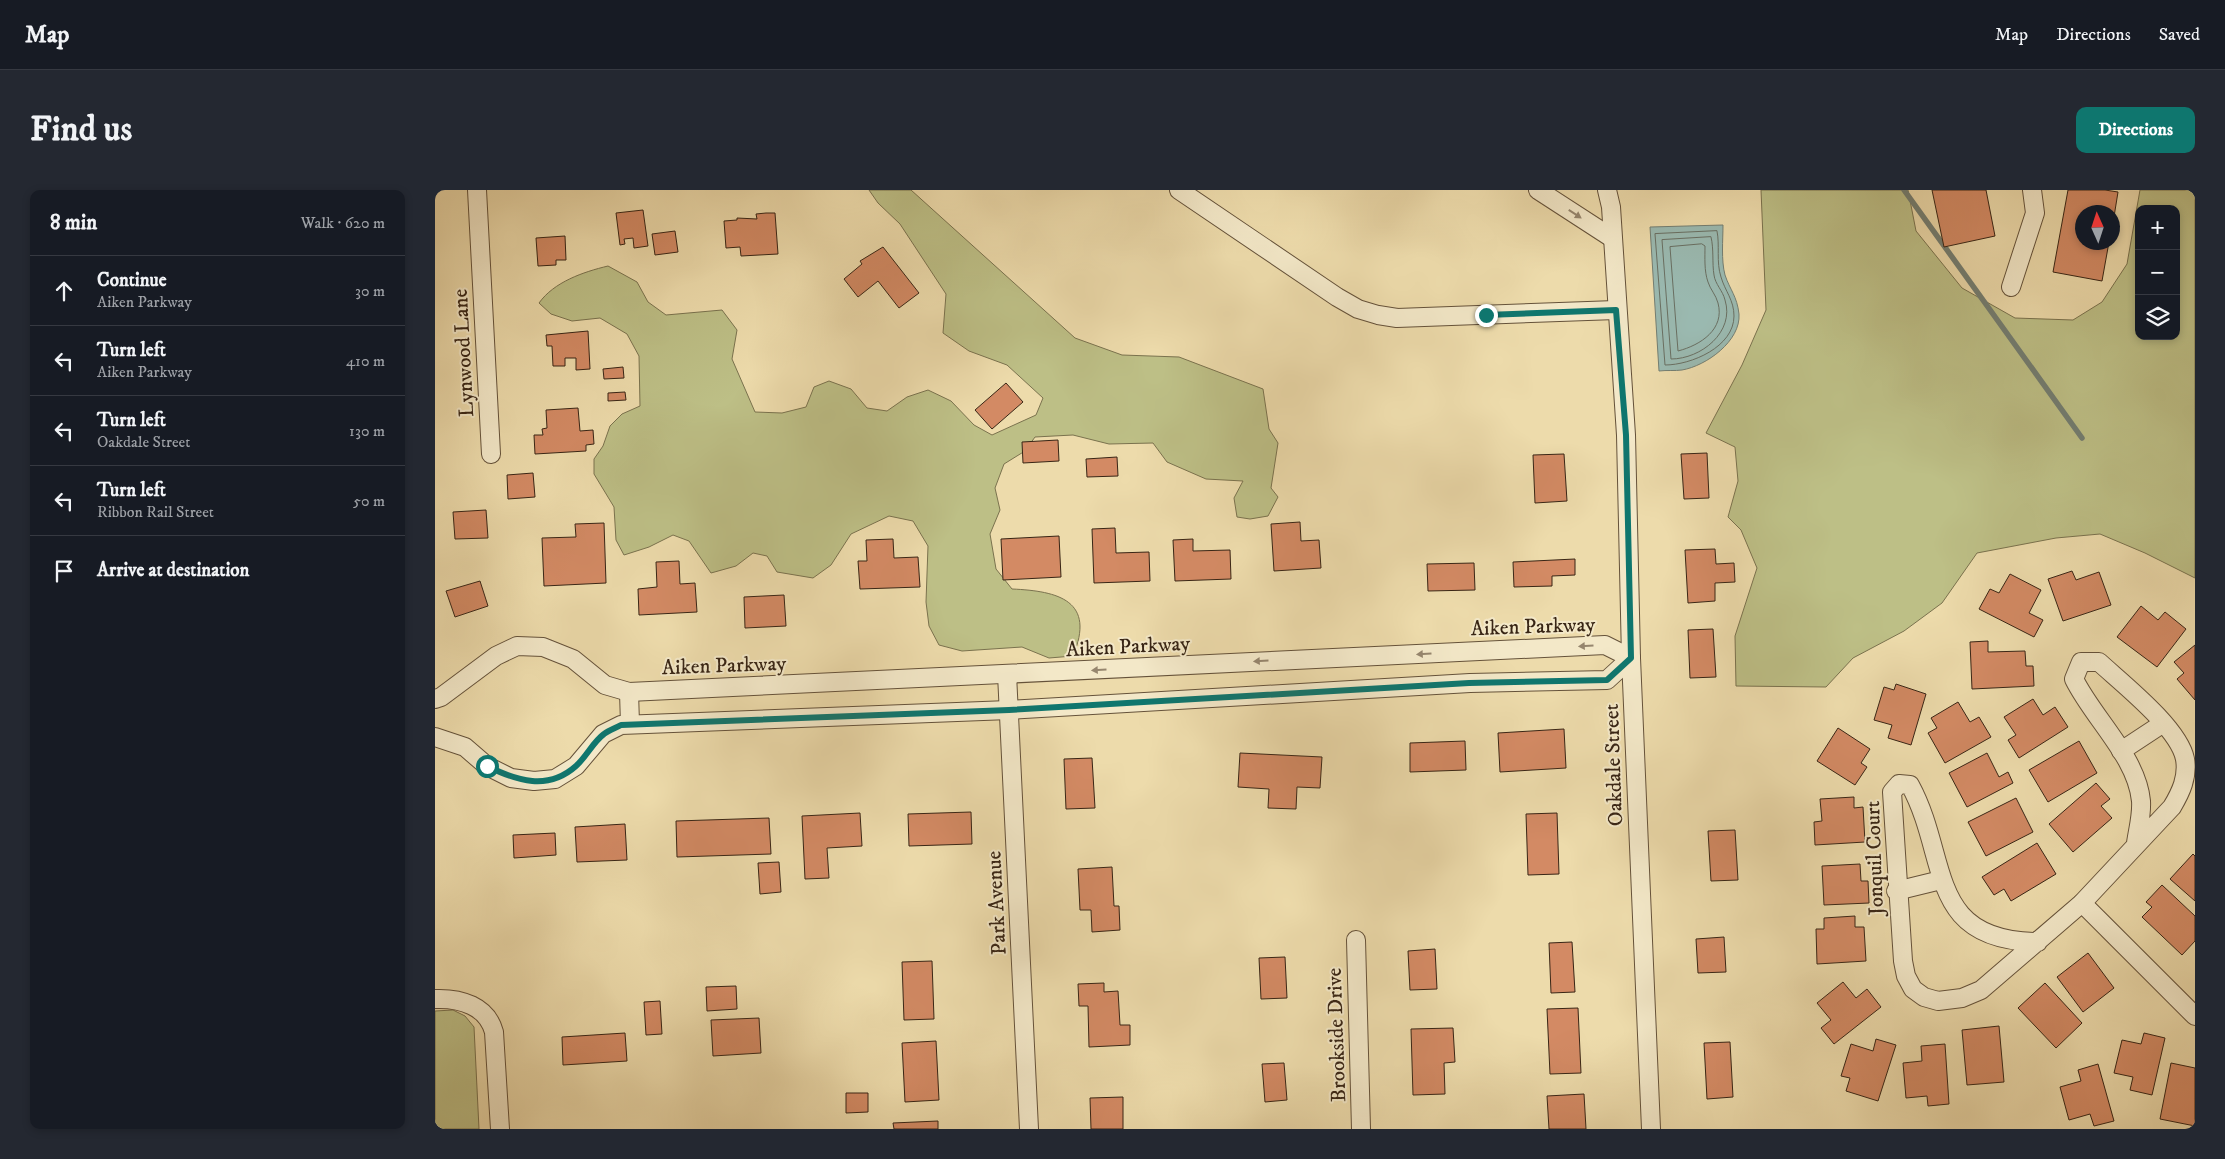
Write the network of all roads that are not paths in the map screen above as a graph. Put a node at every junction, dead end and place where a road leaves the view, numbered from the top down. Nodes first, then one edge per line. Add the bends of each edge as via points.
1 (477, 190) edge
2 (1179, 190) edge
3 (1538, 190) edge
4 (1607, 190) edge
5 (2032, 190) edge
6 (1612, 238) junction
7 (2011, 287) dead end
8 (1616, 310) junction
9 (491, 454) dead end
10 (1631, 658) junction
11 (1007, 674) junction
12 (629, 692) junction
13 (435, 699) edge
14 (1009, 710) junction
15 (630, 724) junction
16 (2162, 724) junction
17 (435, 737) edge
18 (2121, 750) junction
19 (2136, 843) junction
20 (1941, 880) junction
21 (1896, 891) junction
22 (2082, 903) junction
23 (1356, 940) dead end
24 (2038, 942) junction
25 (435, 999) edge
26 (2195, 1016) edge
27 (500, 1129) edge
28 (1029, 1129) edge
29 (1361, 1129) edge
30 (1651, 1129) edge

1 - 9 street, Lynwood Lane
2 - 8 street via 1337,297 1358,309 1378,315 1431,317
3 -> 6 street
4 - 6 street, Oakdale Street
5 - 7 street via 2035,212
6 - 8 street, Oakdale Street
8 - 10 street, Oakdale Street via 1626,435
10 -> 11 street, Aiken Parkway via 1605,645
10 - 14 street via 1607,680 1469,683
10 - 30 street, Oakdale Street
11 - 12 street, Aiken Parkway
11 - 14 street, Park Avenue
12 - 13 street, Aiken Parkway via 605,685 573,659 543,646 517,646 496,656
12 - 15 street
14 - 15 street
14 - 28 street, Park Avenue
15 - 17 street via 603,734 576,766 555,779 534,781 511,778 487,766 465,747
16 - 18 street
16 - 18 street, Jonquil Court via 2142,700 2099,662 2081,662 2074,679 2082,696
16 - 19 street, Jonquil Court via 2179,743 2185,760 2185,776 2181,793 2172,806
18 - 19 street via 2138,785 2140,818
19 - 22 street, Jonquil Court via 2118,867
20 - 21 street
20 - 21 street, Jonquil Court via 1915,795 1910,785 1899,784 1892,792
20 - 24 street, Jonquil Court via 1966,921 1988,935
21 - 24 street, Jonquil Court via 1906,976 1913,989 1924,997 1939,1001 1961,998 1981,990
22 - 24 street, Jonquil Court
22 - 26 street
23 - 29 street, Brookside Drive
25 - 27 street via 461,1001 474,1006 491,1021

